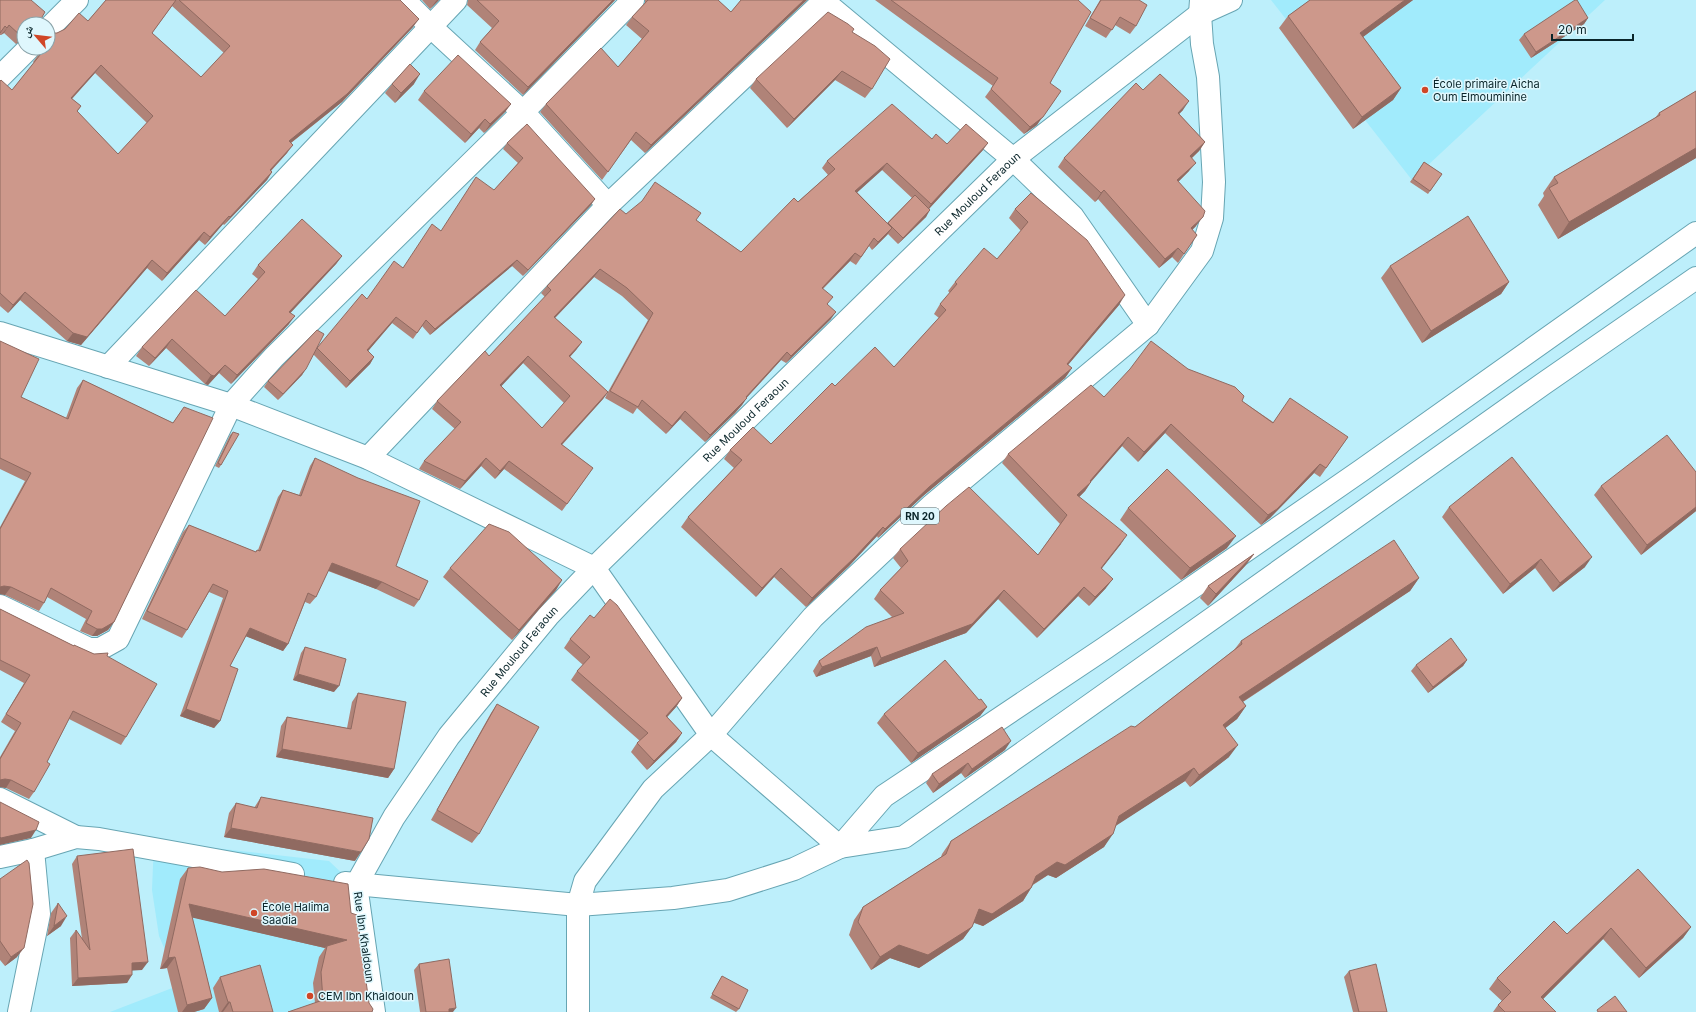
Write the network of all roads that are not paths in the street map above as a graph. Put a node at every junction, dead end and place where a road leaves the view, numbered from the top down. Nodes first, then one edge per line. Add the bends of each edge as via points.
1 (77, 0) edge
2 (404, 0) edge
3 (456, 0) edge
4 (632, 0) edge
5 (824, 0) edge
6 (1232, 0) edge
7 (1200, 7) edge
8 (56, 21) edge
9 (430, 27) junction
10 (21, 56) edge
11 (0, 77) edge
12 (524, 112) junction
13 (1013, 160) junction
14 (608, 205) junction
15 (1696, 233) edge
16 (1696, 278) edge
17 (1148, 325) junction
18 (0, 333) edge
19 (108, 367) junction
20 (231, 405) junction
21 (368, 458) junction
22 (594, 568) junction
23 (0, 606) edge
24 (710, 735) junction
25 (0, 800) edge
26 (76, 837) junction
27 (840, 847) junction
28 (33, 850) junction
29 (0, 857) edge
30 (356, 885) junction
31 (578, 905) junction
32 (19, 1012) edge
33 (374, 1012) edge
34 (578, 1012) edge

1 - 8 street
2 - 9 street
3 - 9 street
4 - 12 street
5 - 13 street
5 - 14 street
6 - 7 street, Rue Mouloud Feraoun
7 - 13 street, Rue Mouloud Feraoun
7 - 17 street, RN 20 via 1214,182 1212,218 1202,251
9 - 12 street
9 - 19 street
10 - 11 street
12 - 14 street
12 - 20 street via 274,357
13 - 17 street via 1073,217
13 - 22 street, Rue Mouloud Feraoun
14 - 21 street
15 - 27 street via 1362,470 1118,639 884,796
16 - 27 street via 904,837
17 - 24 street, RN 20 via 925,511 813,617
18 - 19 street
19 - 20 street
20 - 21 street
20 - 23 street via 118,639 100,649 89,649
21 - 22 street
22 - 24 street
22 - 30 street, Rue Mouloud Feraoun via 548,616 449,736 394,818
24 - 27 street
24 - 31 street, RN 20 via 653,789 585,881
25 - 26 street
26 - 28 street
26 - 30 street
27 - 31 street via 794,869 728,890 673,898
28 - 29 street
28 - 32 street via 39,914
30 - 31 street
30 - 33 street, Rue Ibn Khaldoun
31 - 34 street, RN 20

